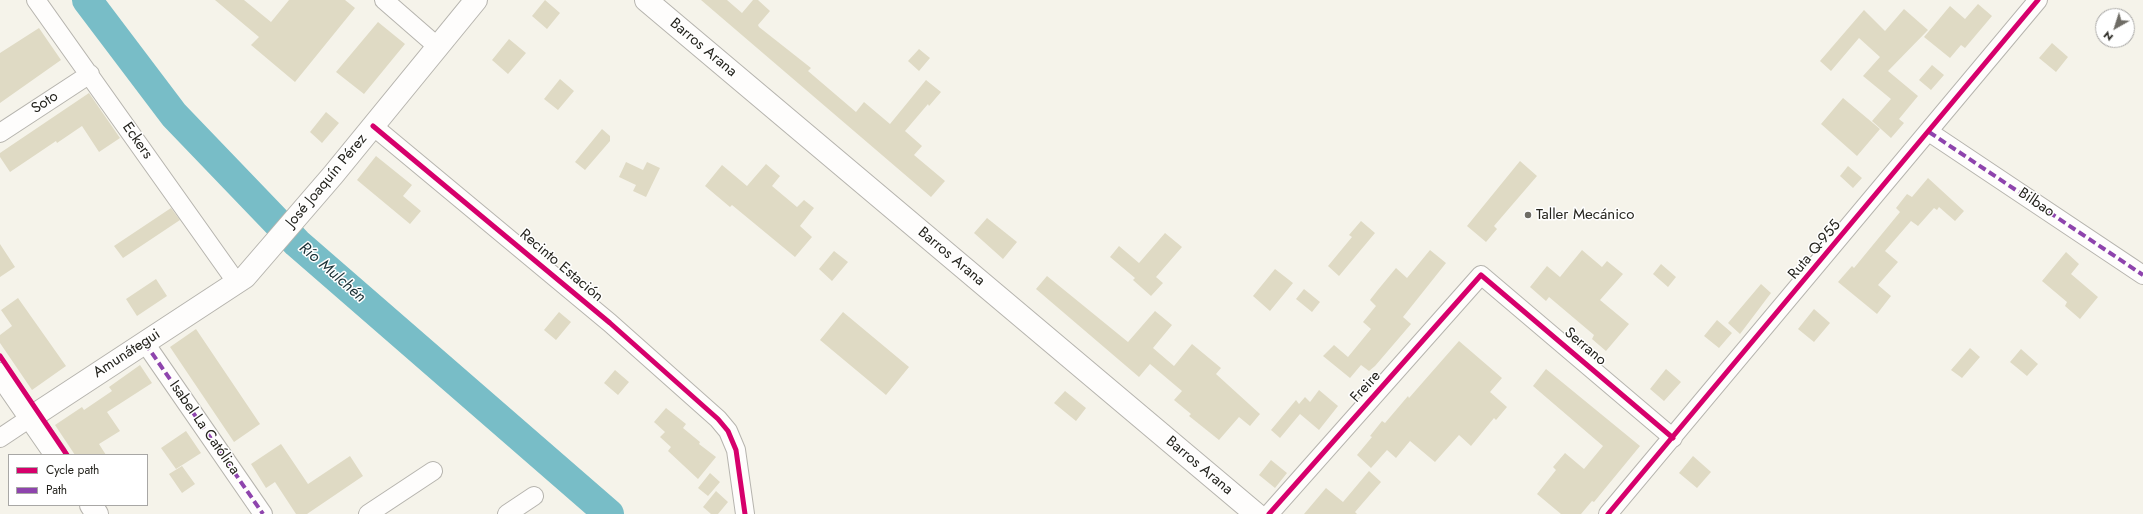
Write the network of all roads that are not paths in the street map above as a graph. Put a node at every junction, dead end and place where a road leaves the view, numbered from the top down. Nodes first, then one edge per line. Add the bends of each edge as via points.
1 (36, 0) edge
2 (384, 0) edge
3 (476, 0) edge
4 (646, 0) edge
5 (2038, 0) edge
6 (438, 47) junction
7 (90, 74) junction
8 (373, 126) junction
9 (1929, 132) junction
10 (0, 133) edge
11 (1481, 275) joint
12 (2143, 275) edge
13 (245, 276) junction
14 (145, 343) junction
15 (0, 374) edge
16 (30, 418) junction
17 (0, 438) edge
18 (1673, 438) junction
19 (55, 454) edge
20 (433, 471) dead end
21 (534, 496) dead end
22 (264, 514) edge
23 (368, 514) edge
24 (507, 514) edge
25 (745, 514) edge
26 (1256, 514) edge
27 (1269, 514) edge
28 (1608, 514) edge

1 - 7 street, Eckers
2 - 6 street
3 - 6 main road, José Joaquín Pérez
4 - 26 main road, Barros Arana
5 - 9 street, Ruta Q-955
6 - 8 main road, José Joaquín Pérez
7 - 10 street, Soto
7 - 13 street, Eckers
8 - 13 main road, José Joaquín Pérez
8 - 25 street, Recinto Estación via 610,324 718,419 728,431 736,450
9 - 12 street, Bilbao
9 - 18 street, Ruta Q-955
11 - 18 street, Serrano
11 - 27 street, Freire
13 - 14 main road, Amunátegui
14 - 16 main road, Amunátegui
14 - 22 street, Isabel La Católica
15 - 16 main road
16 - 17 street, Amunátegui
16 - 19 main road
18 - 28 street, Ruta Q-955
20 - 23 street
21 - 24 street

